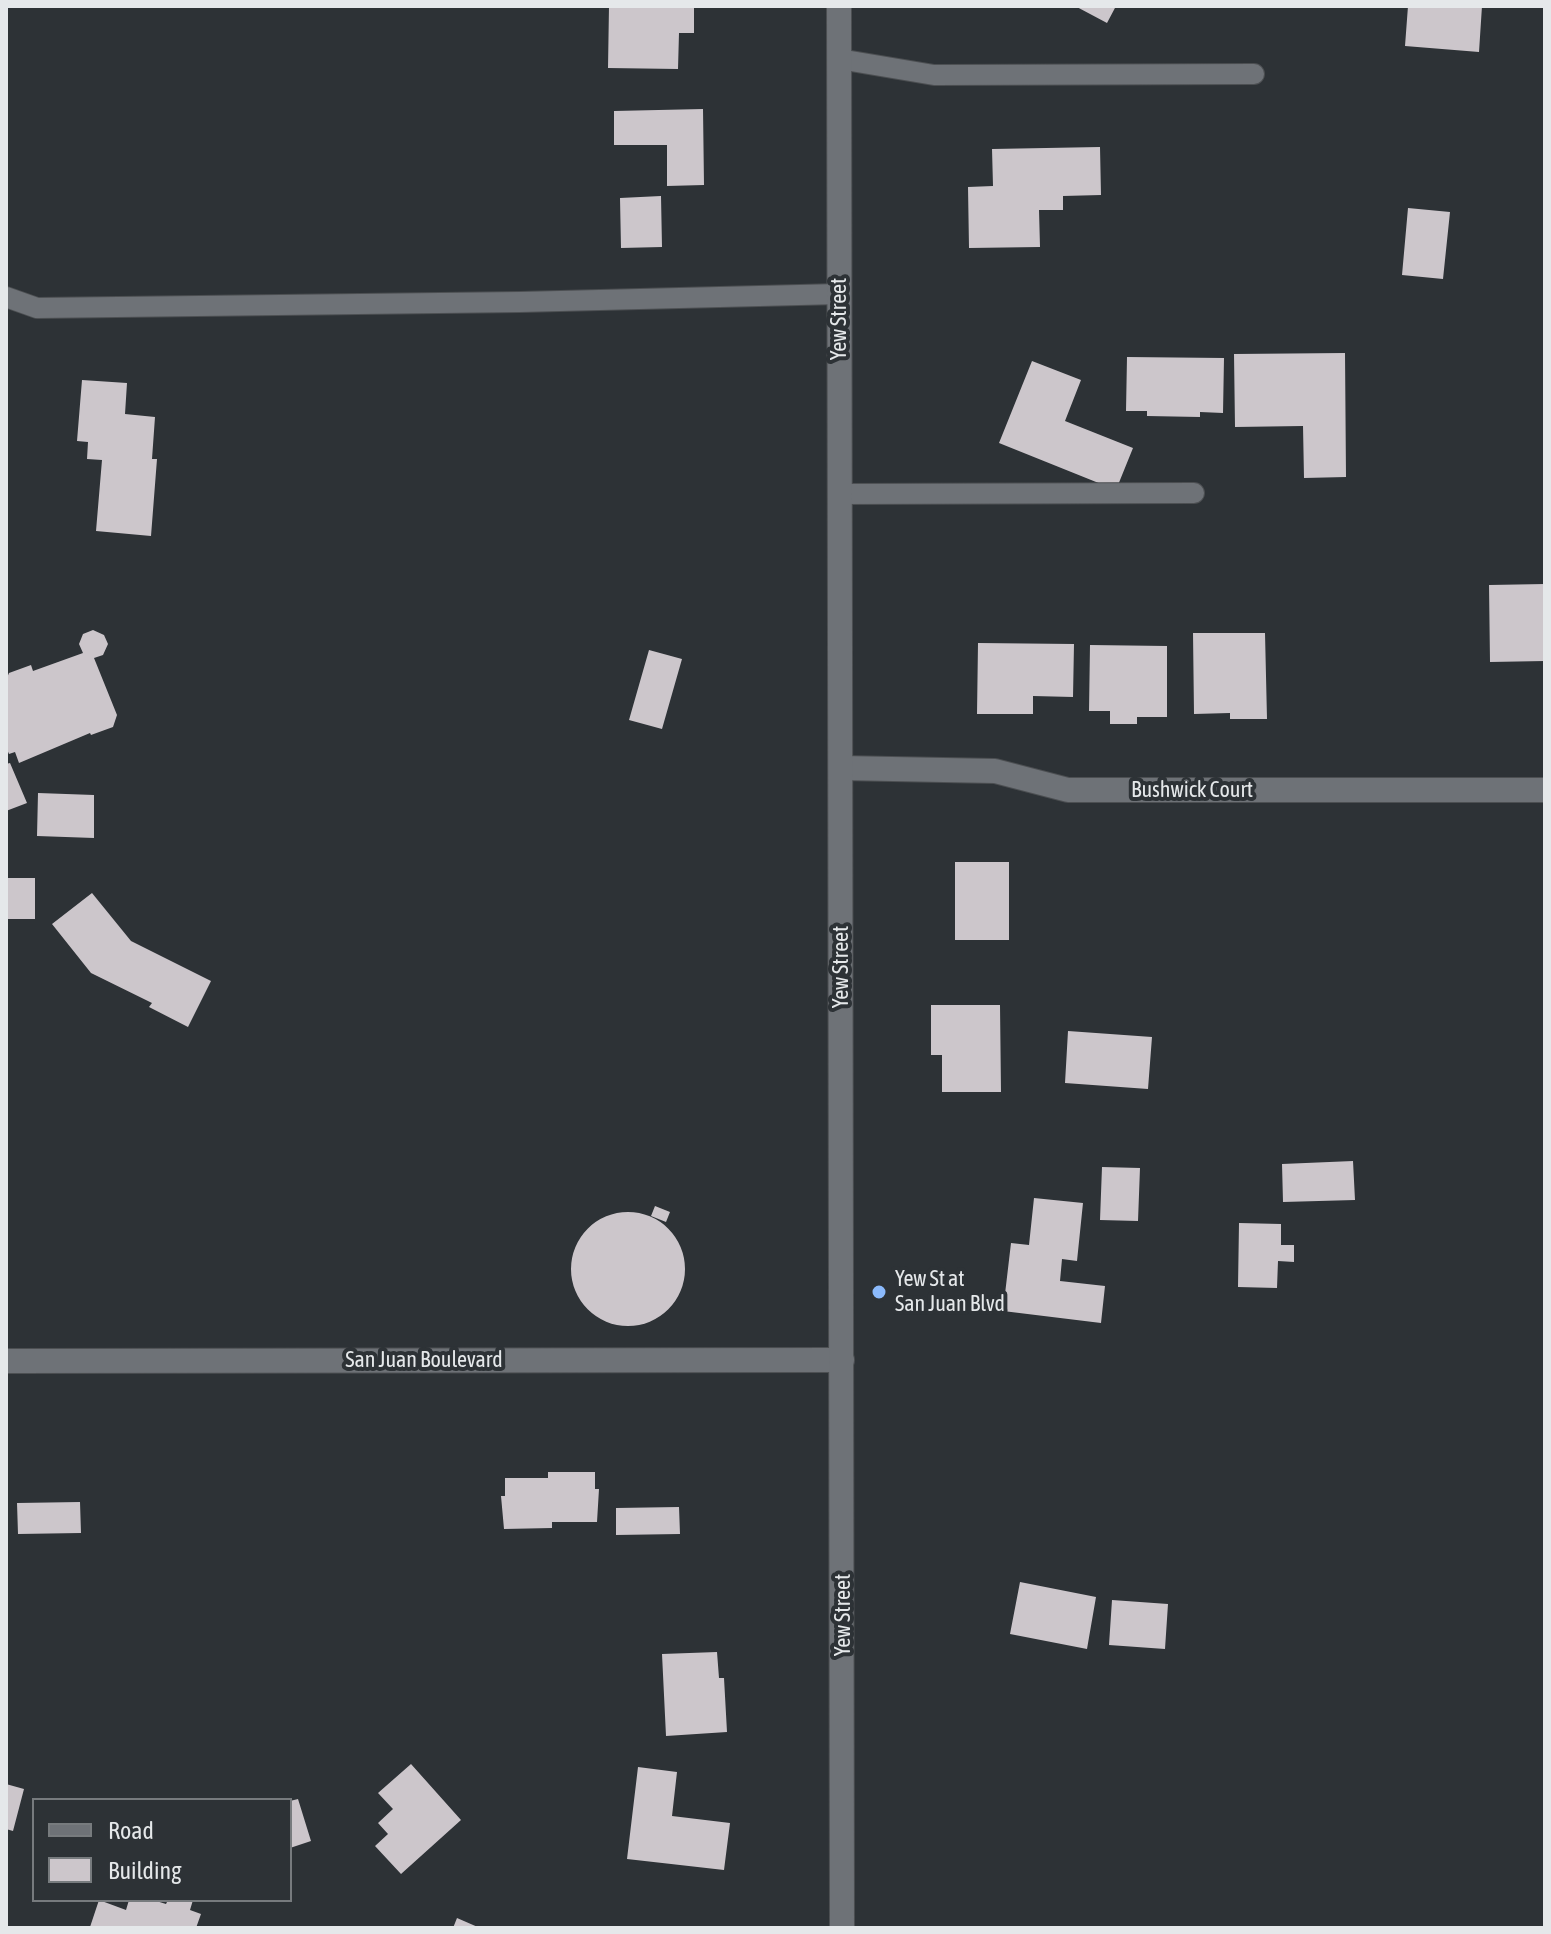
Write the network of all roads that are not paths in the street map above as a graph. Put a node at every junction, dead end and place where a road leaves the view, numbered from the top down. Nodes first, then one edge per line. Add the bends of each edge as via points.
1 (839, 6) edge
2 (839, 59) junction
3 (1254, 74) dead end
4 (839, 294) junction
5 (6, 297) edge
6 (1194, 493) dead end
7 (840, 494) junction
8 (841, 768) junction
9 (1545, 790) edge
10 (842, 1360) junction
11 (6, 1361) edge
12 (842, 1928) edge

1 - 2 street, Yew Street
2 - 3 lane via 934,75
2 - 4 street, Yew Street
4 - 5 lane via 37,308
4 - 7 street, Yew Street
6 - 7 lane
7 - 8 street, Yew Street
8 - 9 street, Bushwick Court via 995,771 1068,790
8 - 10 street, Yew Street
10 - 11 street, San Juan Boulevard
10 - 12 street, Yew Street

